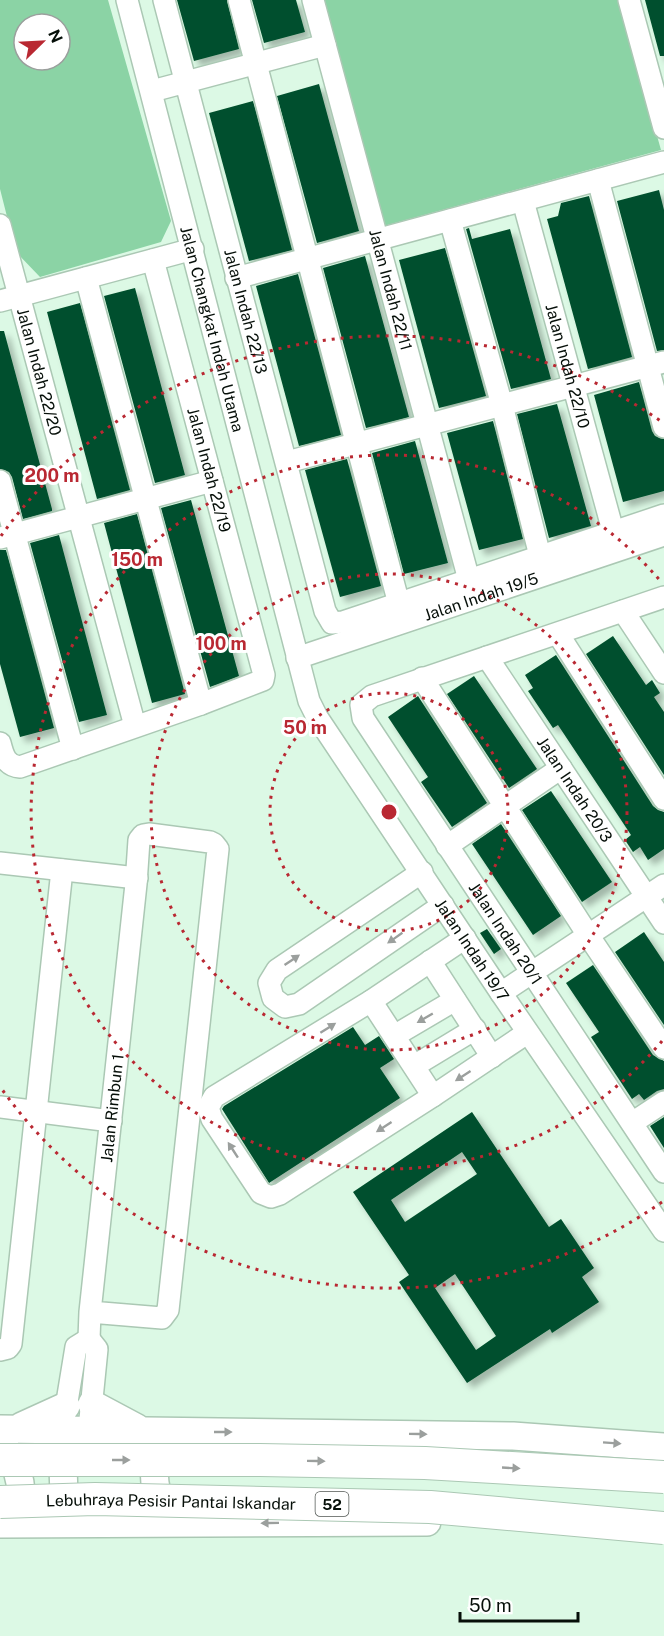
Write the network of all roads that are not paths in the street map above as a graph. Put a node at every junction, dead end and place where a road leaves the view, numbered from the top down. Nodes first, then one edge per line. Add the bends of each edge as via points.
1 (127, 0) edge
2 (164, 0) edge
3 (239, 0) edge
4 (314, 0) edge
5 (629, 0) edge
6 (326, 45) junction
7 (256, 63) junction
8 (186, 82) junction
9 (152, 91) junction
10 (664, 128) edge
11 (664, 162) edge
12 (598, 180) junction
13 (523, 201) junction
14 (450, 220) junction
15 (0, 225) edge
16 (378, 239) junction
17 (193, 249) junction
18 (309, 259) junction
19 (153, 260) junction
20 (86, 278) junction
21 (236, 278) junction
22 (9, 298) edge
23 (656, 364) edge
24 (575, 386) junction
25 (502, 405) junction
26 (429, 425) junction
27 (664, 427) edge
28 (356, 444) junction
29 (287, 462) junction
30 (0, 481) edge
31 (212, 481) junction
32 (145, 499) junction
33 (664, 514) edge
34 (79, 517) junction
35 (613, 531) junction
36 (664, 535) edge
37 (7, 536) edge
38 (540, 556) junction
39 (469, 580) junction
40 (664, 597) edge
41 (399, 604) junction
42 (623, 611) junction
43 (558, 634) junction
44 (487, 657) junction
45 (297, 658) junction
46 (664, 673) edge
47 (422, 678) junction
48 (201, 704) junction
49 (135, 726) junction
50 (0, 743) edge
51 (73, 749) junction
52 (561, 768) junction
53 (664, 799) edge
54 (504, 806) junction
55 (447, 846) junction
56 (0, 863) edge
57 (62, 870) junction
58 (422, 872) junction
59 (137, 878) junction
60 (655, 890) edge
61 (443, 905) junction
62 (664, 923) edge
63 (588, 935) junction
64 (465, 938) junction
65 (430, 961) junction
66 (531, 973) junction
67 (501, 993) junction
68 (455, 1000) junction
69 (371, 1001) junction
70 (475, 1029) junction
71 (527, 1033) junction
72 (394, 1036) junction
73 (664, 1048) edge
74 (492, 1057) junction
75 (414, 1066) junction
76 (433, 1096) junction
77 (664, 1102) edge
78 (0, 1107) edge
79 (36, 1111) junction
80 (111, 1120) junction
81 (632, 1124) junction
82 (664, 1172) edge
83 (664, 1231) edge
84 (90, 1312) junction
85 (0, 1350) edge
86 (76, 1407) junction
87 (89, 1430) junction
88 (143, 1431) junction
89 (182, 1431) junction
90 (4, 1434) edge
91 (664, 1448) edge
92 (0, 1460) edge
93 (664, 1478) edge
94 (0, 1502) edge
95 (0, 1522) edge
96 (77, 1523) junction
97 (182, 1523) junction
98 (664, 1528) edge
99 (664, 1543) edge

1 - 9 street, Jalan Changkat Indah Utama
2 - 8 street, Jalan Indah 22/13
3 - 7 street
4 - 6 street, Jalan Indah 22/11
5 - 10 street
6 - 7 street
6 - 16 street, Jalan Indah 22/11
7 - 8 street
7 - 18 street
8 - 9 street
8 - 21 street, Jalan Indah 22/13
9 - 17 street, Jalan Changkat Indah Utama
11 - 12 street
12 - 13 street
12 - 23 street
13 - 14 street
13 - 24 street, Jalan Indah 22/10
14 - 16 street
14 - 25 street
15 - 22 street, Jalan Indah 22/20
16 - 18 street
16 - 26 street, Jalan Indah 22/11
17 - 19 street
17 - 45 street, Jalan Changkat Indah Utama
18 - 21 street
18 - 28 street
19 - 20 street
19 - 31 street, Jalan Indah 22/19
20 - 22 street
20 - 32 street
21 - 29 street, Jalan Indah 22/13
22 - 34 street, Jalan Indah 22/20
23 - 24 street
23 - 27 street
24 - 25 street
24 - 35 street, Jalan Indah 22/10
25 - 26 street
25 - 38 street
26 - 28 street
26 - 39 street, Jalan Indah 22/11
28 - 29 street
28 - 41 street
29 - 41 street, Jalan Indah 22/13 via 325,611 332,623
30 - 37 street
31 - 32 street
31 - 48 street, Jalan Indah 22/19 via 264,675 263,680
32 - 34 street
32 - 48 street
33 - 35 street
34 - 37 street
34 - 49 street, Jalan Indah 22/20
35 - 38 street
36 - 45 street, Jalan Indah 19/5
37 - 51 street
38 - 39 street
39 - 41 street
40 - 42 street
42 - 43 street
42 - 46 street
43 - 44 street
43 - 53 street
44 - 47 street
44 - 52 street, Jalan Indah 20/3
45 - 58 street, Jalan Indah 19/7 via 317,717
47 - 54 street
47 - 55 street, Jalan Indah 20/1 via 372,696 361,705 363,718
48 - 49 street
49 - 51 street
50 - 51 street via 7,761 20,767
52 - 54 street
52 - 60 street, Jalan Indah 20/3
54 - 55 street
54 - 63 street
55 - 66 street, Jalan Indah 20/1
56 - 57 street
57 - 59 street
57 - 79 street
58 - 61 street, Jalan Indah 19/7
61 -> 58 street via 299,1004 285,1007 273,998 269,983 277,970
59 - 80 street, Jalan Rimbun 1
59 - 84 street, Jalan Rimbun 1 via 139,840 143,835 210,842 218,849 168,1310 162,1318
60 - 62 street, Jalan Indah 20/3
60 - 63 street
61 - 64 street, Jalan Indah 19/7
63 - 66 street
63 - 73 street
64 - 65 street
64 - 67 street, Jalan Indah 19/7
65 - 68 street
65 - 69 street
66 - 67 street
66 - 81 street, Jalan Indah 20/1
67 - 71 street, Jalan Indah 19/7
68 - 70 street
68 -> 72 street
69 - 72 street
76 -> 69 street via 271,1197 261,1193 212,1119 208,1108 214,1097
70 - 74 street
70 - 75 street
71 - 74 street
71 - 83 street, Jalan Indah 19/7
72 - 75 street
74 -> 76 street
75 - 76 street
77 - 81 street
78 - 79 street
79 - 80 street
79 - 85 street via 10,1344
80 - 84 street, Jalan Rimbun 1
81 - 82 street, Jalan Indah 20/1
84 - 86 street, Jalan Rimbun 1 via 89,1339 97,1349
86 - 87 main road
86 - 88 main road
86 - 90 main road
86 - 96 main road
87 - 88 main road
87 - 96 main road
88 - 89 main road
89 -> 91 main road via 513,1436
89 - 97 main road via 157,1460 154,1484 164,1512
90 - 95 main road via 18,1468 20,1496 17,1507
92 -> 93 highway, bridge via 425,1463
94 - 98 highway, Lebuhraya Pesisir Pantai Iskandar / 52, bridge via 94,1499 430,1507
95 - 96 main road
96 - 97 main road
99 -> 97 main road via 430,1522

